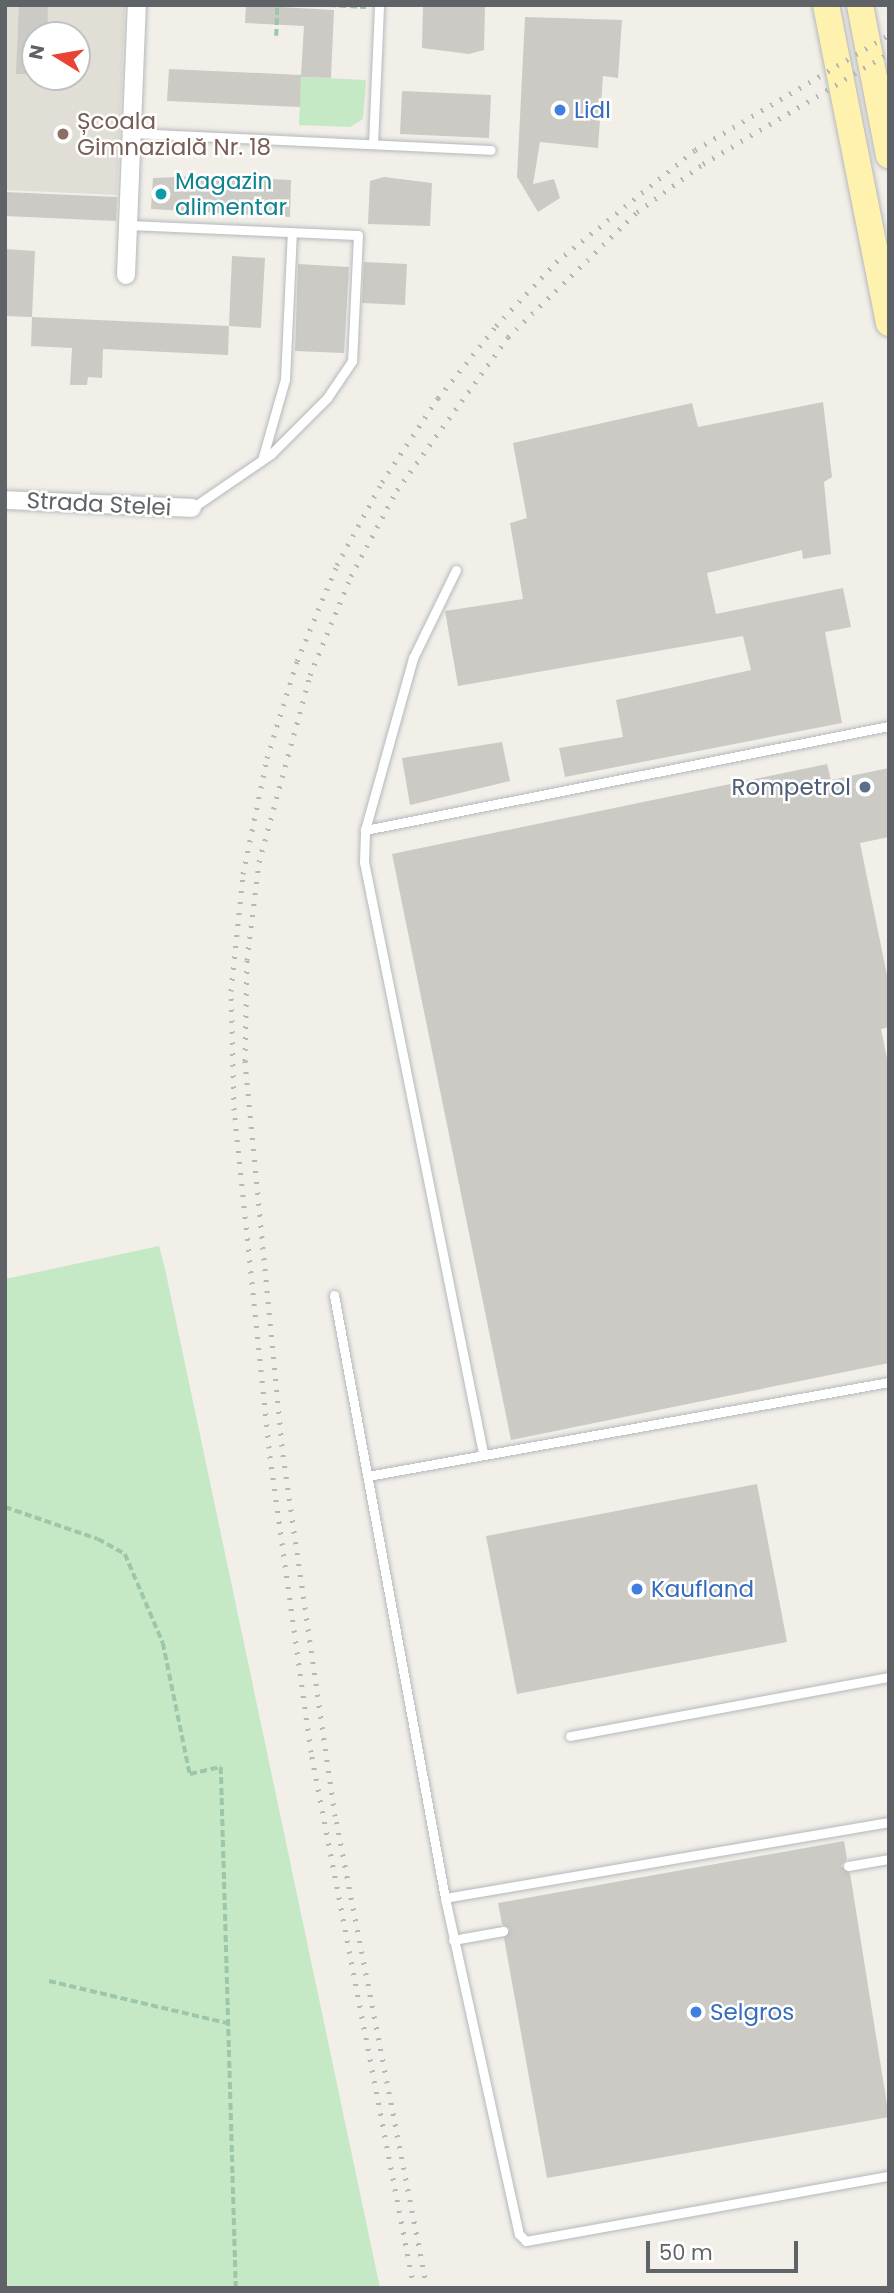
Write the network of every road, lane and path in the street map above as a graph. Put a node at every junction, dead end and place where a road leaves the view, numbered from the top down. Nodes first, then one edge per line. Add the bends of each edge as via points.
1 (137, 5) edge
2 (277, 5) edge
3 (329, 5) edge
4 (826, 5) edge
5 (860, 5) edge
6 (379, 6) edge
7 (276, 36) dead end
8 (132, 133) junction
9 (373, 144) junction
10 (491, 150) dead end
11 (889, 155) edge
12 (128, 225) junction
13 (292, 233) junction
14 (126, 275) dead end
15 (889, 323) edge
16 (262, 460) junction
17 (5, 500) edge
18 (192, 508) joint
19 (456, 570) dead end
20 (889, 726) edge
21 (365, 830) junction
22 (334, 1295) dead end
23 (889, 1382) edge
24 (484, 1453) junction
25 (368, 1476) junction
26 (5, 1507) edge
27 (889, 1677) edge
28 (570, 1736) dead end
29 (889, 1822) edge
30 (889, 1858) edge
31 (848, 1866) dead end
32 (445, 1898) junction
33 (503, 1931) dead end
34 (453, 1940) junction
35 (49, 1980) dead end
36 (227, 2022) junction
37 (889, 2176) edge
38 (236, 2288) edge

1 - 8 street
2 - 7 path
3 - 6 path
4 - 15 main road
5 - 11 main road
6 - 9 lane
8 - 9 lane
8 - 12 street
9 - 10 lane
12 - 13 lane
12 - 14 street
13 - 16 lane via 285,379
13 - 16 lane via 358,236 354,350 327,398
16 - 18 lane
17 - 18 street, Strada Stelei
19 - 21 lane via 413,658
20 - 21 lane
21 - 24 lane via 363,862
22 - 25 lane
23 - 24 lane
24 - 25 lane
25 - 32 lane
26 - 36 path via 99,1539 125,1554 163,1643 190,1774 221,1767
27 - 28 lane
29 - 32 lane
30 - 31 lane
32 - 34 lane
33 - 34 lane
34 - 37 lane via 519,2234 526,2241
35 - 36 path
36 - 38 path

